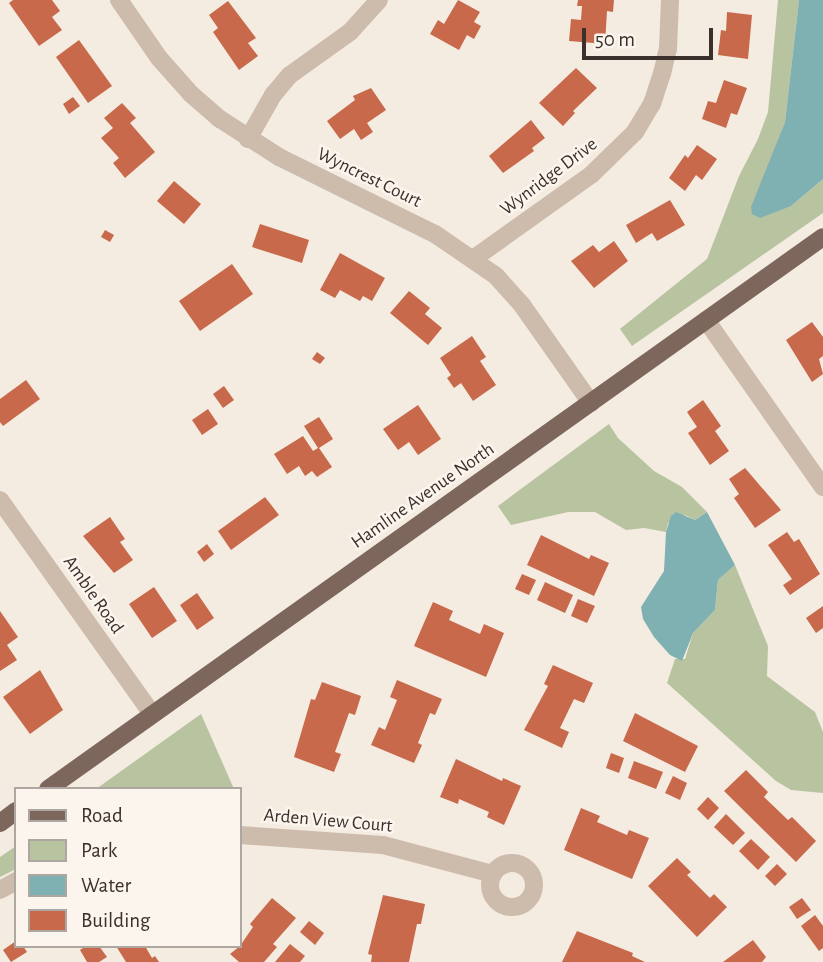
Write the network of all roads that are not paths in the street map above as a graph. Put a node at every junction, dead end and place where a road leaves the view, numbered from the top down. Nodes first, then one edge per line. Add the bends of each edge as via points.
1 (119, 0) edge
2 (379, 0) edge
3 (670, 0) edge
4 (248, 139) junction
5 (823, 237) edge
6 (473, 259) junction
7 (706, 320) junction
8 (591, 403) junction
9 (823, 487) edge
10 (0, 500) edge
11 (152, 714) junction
12 (51, 787) edge
13 (242, 835) edge
14 (493, 874) dead end

1 - 4 street, Wyncrest Court via 159,58 191,94
2 - 4 street via 350,32 290,75
3 - 6 street, Wynridge Drive via 662,74 652,104 635,132 592,174
4 - 6 street, Wyncrest Court via 435,234
5 - 7 main road, Hamline Avenue North
6 - 8 street, Wyncrest Court via 522,304
7 - 8 main road, Hamline Avenue North
7 - 9 street
8 - 11 main road, Hamline Avenue North
10 - 11 street, Amble Road
11 - 12 main road, Hamline Avenue North
13 - 14 street, Arden View Court via 383,845

